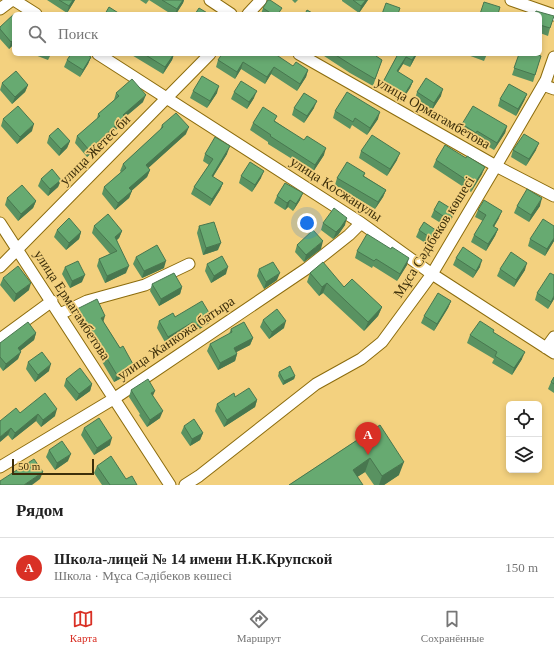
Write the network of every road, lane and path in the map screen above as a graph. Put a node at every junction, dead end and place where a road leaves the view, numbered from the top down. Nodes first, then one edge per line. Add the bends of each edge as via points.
1 (13, 0) edge
2 (210, 0) edge
3 (261, 0) edge
4 (511, 0) edge
5 (0, 10) edge
6 (33, 12) edge
7 (228, 12) edge
8 (250, 12) edge
9 (554, 15) edge
10 (101, 56) edge
11 (208, 56) edge
12 (303, 56) edge
13 (554, 57) edge
14 (542, 85) junction
15 (554, 89) edge
16 (167, 98) junction
17 (496, 166) junction
18 (554, 196) edge
19 (0, 223) edge
20 (361, 223) junction
21 (18, 249) junction
22 (189, 264) dead end
23 (0, 267) edge
24 (432, 274) junction
25 (52, 301) junction
26 (60, 314) junction
27 (554, 337) edge
28 (0, 339) edge
29 (550, 350) edge
30 (115, 398) junction
31 (0, 467) edge
32 (170, 485) edge
33 (186, 485) edge

1 - 5 street
1 - 6 street
2 - 7 street
3 - 8 street
4 - 9 street
10 - 16 street, улица Косжанулы
11 - 16 street, улица Жетес би
12 - 17 street, улица Ормагамбетова
13 - 14 street, Мұса Сәдібеков көшесі
14 - 15 street
14 - 17 street, Мұса Сәдібеков көшесі
16 - 20 street, улица Косжанулы
16 - 21 street, улица Жетес би
17 - 18 street, улица Ормагамбетова
17 - 24 street, Мұса Сәдібеков көшесі
19 - 21 street, улица Ермагамбетова
20 - 24 street, улица Косжанулы
20 - 30 street, улица Жанкожа батыра via 306,269
21 - 23 street, улица Жетес би
21 - 25 street, улица Ермагамбетова
22 - 26 street via 145,285 87,301
24 - 29 street, улица Косжанулы
24 - 33 street, Мұса Сәдібеков көшесі via 382,342 361,359 316,384
25 - 26 street, улица Ермагамбетова
25 - 28 street
26 - 30 street, улица Ермагамбетова
27 - 29 street
30 - 31 street, улица Жанкожа батыра
30 - 32 street, улица Ермагамбетова

